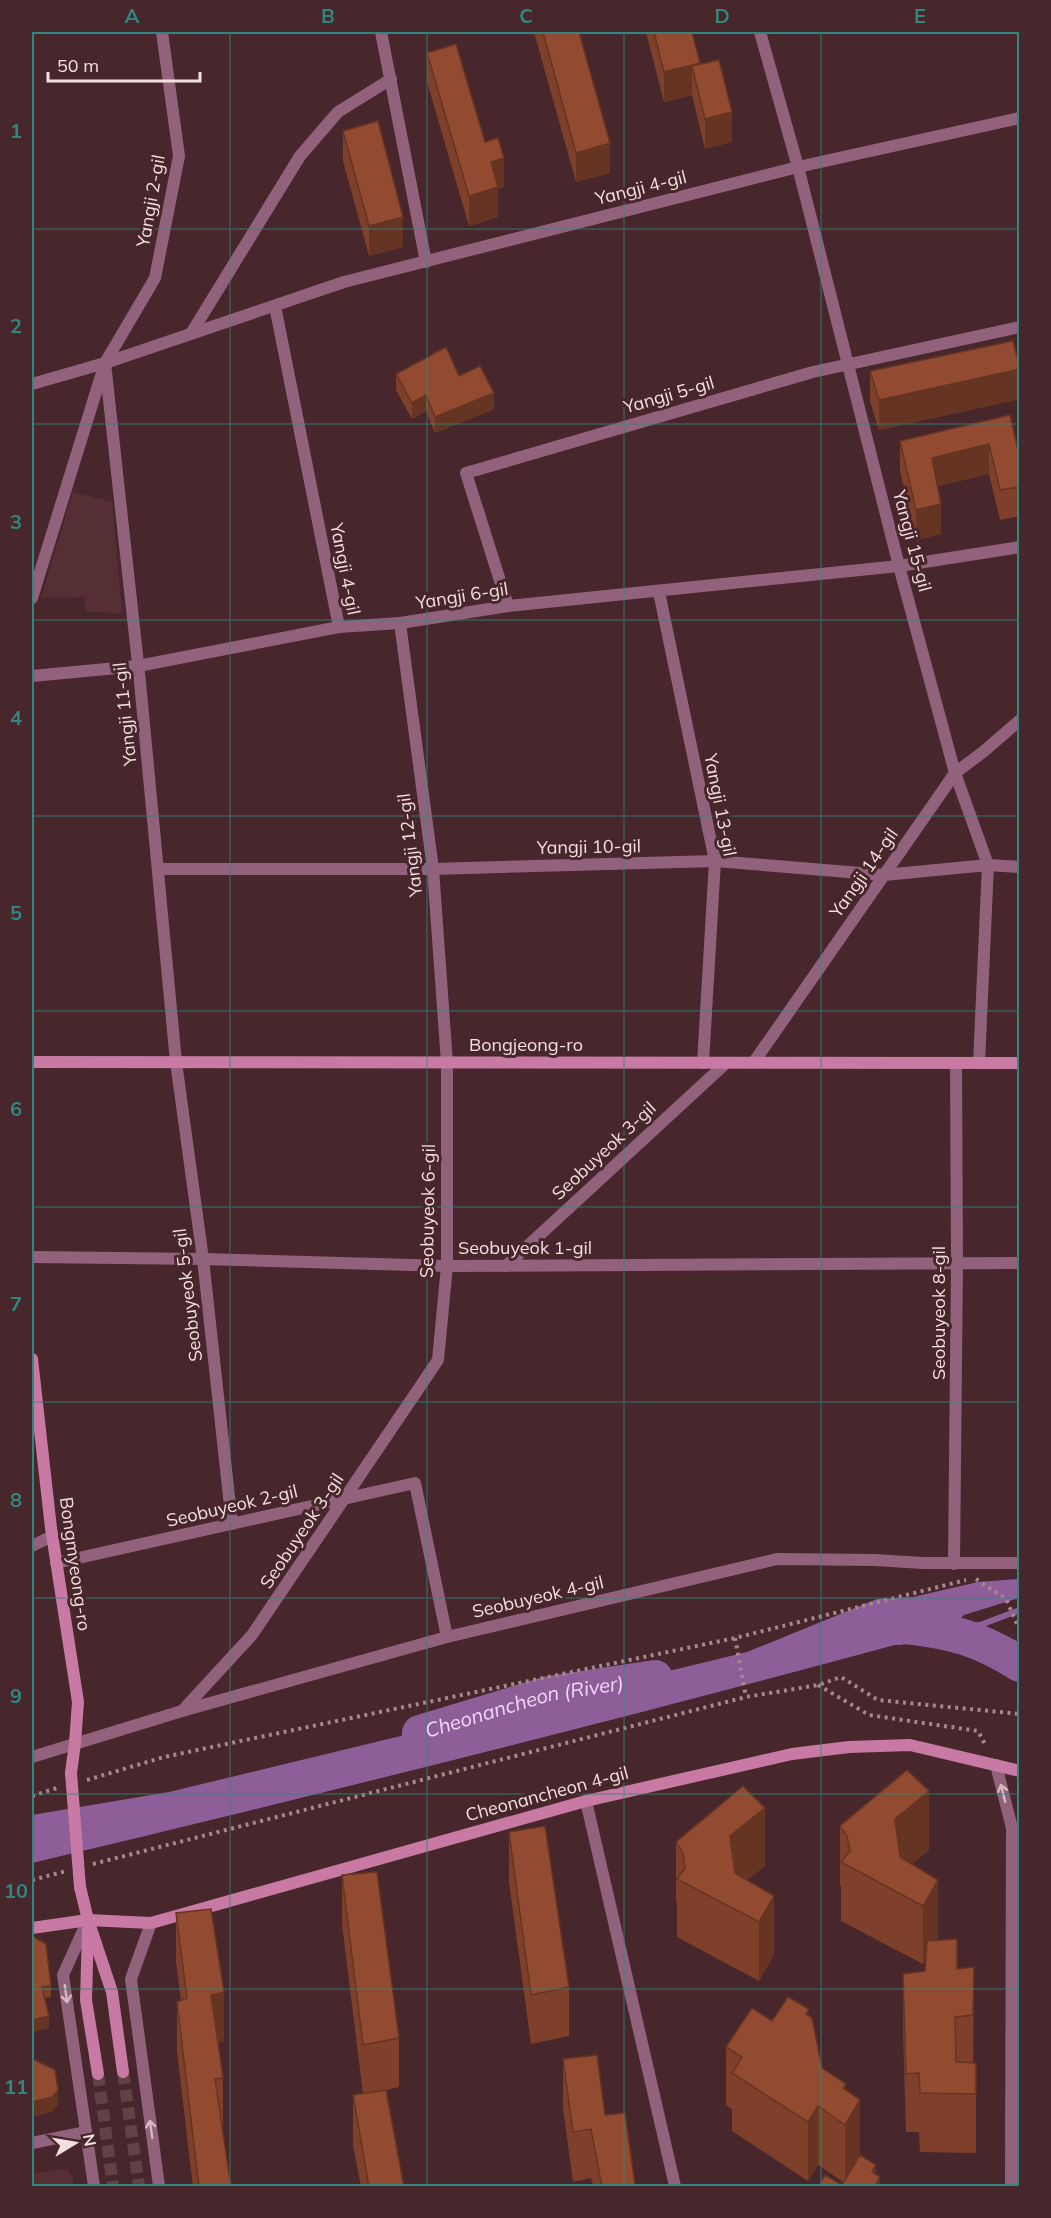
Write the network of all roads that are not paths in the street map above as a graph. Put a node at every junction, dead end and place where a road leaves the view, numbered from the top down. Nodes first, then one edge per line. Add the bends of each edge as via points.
1 (162, 32) edge
2 (381, 32) edge
3 (760, 32) edge
4 (391, 79) junction
5 (1020, 118) edge
6 (798, 167) junction
7 (426, 262) junction
8 (275, 306) junction
9 (1020, 327) edge
10 (192, 332) junction
11 (105, 363) junction
12 (848, 365) junction
13 (32, 384) edge
14 (1020, 547) edge
15 (899, 566) junction
16 (659, 592) junction
17 (32, 598) edge
18 (508, 606) junction
19 (400, 623) junction
20 (339, 627) junction
21 (138, 666) junction
22 (32, 676) edge
23 (1020, 720) edge
24 (955, 773) junction
25 (715, 861) junction
26 (988, 865) junction
27 (1020, 867) edge
28 (433, 868) junction
29 (158, 869) junction
30 (884, 876) junction
31 (32, 1062) edge
32 (176, 1062) junction
33 (754, 1062) junction
34 (447, 1063) junction
35 (703, 1063) junction
36 (726, 1063) junction
37 (979, 1063) junction
38 (1020, 1063) edge
39 (957, 1064) junction
40 (32, 1257) edge
41 (203, 1259) junction
42 (957, 1263) junction
43 (1020, 1263) edge
44 (447, 1266) junction
45 (506, 1266) junction
46 (32, 1359) edge
47 (438, 1360) joint
48 (345, 1499) junction
49 (232, 1524) junction
50 (52, 1536) junction
51 (32, 1546) edge
52 (56, 1563) junction
53 (1020, 1563) edge
54 (954, 1564) junction
55 (447, 1637) junction
56 (182, 1711) junction
57 (75, 1743) junction
58 (32, 1757) edge
59 (996, 1765) junction
60 (1020, 1771) edge
61 (586, 1801) junction
62 (88, 1920) junction
63 (151, 1923) junction
64 (32, 1928) edge
65 (123, 2072) tunnel mouth
66 (98, 2074) tunnel mouth
67 (86, 2132) junction
68 (32, 2143) edge
69 (94, 2187) edge
70 (159, 2187) edge
71 (675, 2187) edge
72 (1011, 2187) edge

1 - 11 street, Yangji 2-gil via 178,156 155,278
2 - 4 street
3 - 6 street, Yangji 15-gil
4 - 7 street
4 - 10 street via 338,112 300,156
5 - 6 street, Yangji 4-gil
6 - 7 street, Yangji 4-gil
6 - 12 street, Yangji 15-gil
7 - 8 street, Yangji 4-gil via 344,282
8 - 10 street, Yangji 4-gil
8 - 20 street, Yangji 4-gil
9 - 12 street, Yangji 5-gil
10 - 11 street, Yangji 4-gil
11 - 13 street, Yangji 4-gil
11 - 17 street
11 - 21 street, Yangji 11-gil
12 - 15 street, Yangji 15-gil
12 - 18 street, Yangji 5-gil via 466,473
14 - 15 street, Yangji 6-gil
15 - 16 street, Yangji 6-gil
15 - 24 street, Yangji 15-gil
16 - 18 street, Yangji 6-gil
16 - 25 street, Yangji 13-gil
18 - 19 street, Yangji 6-gil
19 - 20 street, Yangji 6-gil
19 - 28 street, Yangji 12-gil
20 - 21 street, Yangji 6-gil
21 - 22 street, Yangji 6-gil
21 - 29 street, Yangji 11-gil
23 - 24 street, Yangji 14-gil
24 - 26 street, Yangji 15-gil
24 - 30 street, Yangji 14-gil
25 - 28 street, Yangji 10-gil
25 - 30 street, Yangji 10-gil
25 - 35 street, Yangji 13-gil
26 - 27 street, Yangji 10-gil
26 - 30 street, Yangji 10-gil
26 - 37 street, Yangji 15-gil
28 - 29 street, Yangji 10-gil
28 - 34 street, Yangji 12-gil
29 - 32 street, Yangji 11-gil
30 - 33 street, Yangji 14-gil
31 - 32 street, Bongjeong-ro
32 - 34 street, Bongjeong-ro
32 - 41 street, Seobuyeok 5-gil
33 - 36 street, Bongjeong-ro
33 - 39 street, Bongjeong-ro
34 - 35 street, Bongjeong-ro
34 - 44 street, Seobuyeok 6-gil
35 - 36 street, Bongjeong-ro
36 - 45 street, Seobuyeok 3-gil
37 - 38 street, Bongjeong-ro
37 - 39 street, Bongjeong-ro
39 - 42 street, Seobuyeok 8-gil
40 - 41 street, Seobuyeok 1-gil
41 - 44 street, Seobuyeok 1-gil
41 - 49 street, Seobuyeok 5-gil
42 - 43 street, Seobuyeok 1-gil
42 - 45 street, Seobuyeok 1-gil
42 - 54 street, Seobuyeok 8-gil
44 - 45 street, Seobuyeok 1-gil
44 - 47 street, Seobuyeok 6-gil
46 - 50 street, Bongmyeong-ro
47 - 48 street, Seobuyeok 3-gil
48 - 49 street, Seobuyeok 2-gil
48 - 55 street, Seobuyeok 2-gil via 415,1483
48 - 56 street, Seobuyeok 3-gil via 252,1635
49 - 52 street, Seobuyeok 2-gil
50 - 51 street
50 - 52 street, Bongmyeong-ro
52 - 57 street, Bongmyeong-ro via 78,1702
53 - 54 street, Seobuyeok 4-gil
54 - 55 street, Seobuyeok 4-gil via 777,1559
55 - 56 street, Seobuyeok 4-gil
56 - 57 street, Seobuyeok 4-gil
57 - 58 street, Seobuyeok 4-gil
57 - 62 street, Bongmyeong-ro, bridge via 73,1778 80,1887
59 - 60 street, Cheonancheon 4-gil
59 - 61 street, Cheonancheon 4-gil via 910,1745 849,1747 792,1754
72 -> 59 street via 1012,1828
61 - 63 street, Cheonancheon 4-gil
61 - 71 street
62 - 63 street, Cheonancheon 4-gil
62 - 64 street, Cheonancheon 4-gil
62 - 65 street via 112,1992
62 - 66 street via 86,2000
62 -> 67 street via 63,1975
70 -> 63 street via 131,1979
67 - 68 street
67 - 69 street

